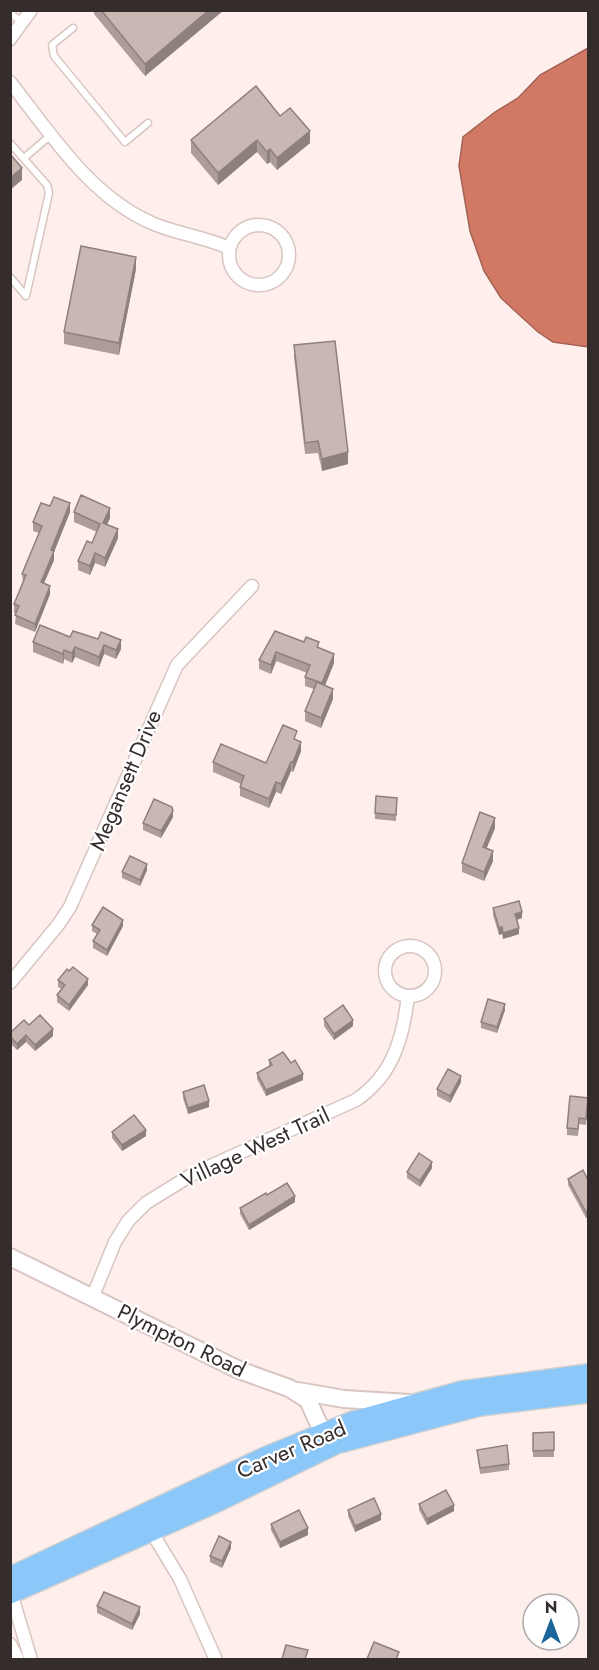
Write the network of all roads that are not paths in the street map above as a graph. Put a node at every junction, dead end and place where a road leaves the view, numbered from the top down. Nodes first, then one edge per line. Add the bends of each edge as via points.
1 (31, 10) edge
2 (10, 13) edge
3 (23, 23) junction
4 (73, 28) dead end
5 (10, 39) edge
6 (10, 82) edge
7 (148, 123) dead end
8 (52, 134) junction
9 (10, 143) edge
10 (24, 158) junction
11 (229, 248) junction
12 (10, 278) edge
13 (252, 586) dead end
14 (11, 983) edge
15 (408, 996) junction
16 (10, 1257) edge
17 (93, 1296) junction
18 (588, 1375) edge
19 (288, 1388) junction
20 (588, 1392) edge
21 (415, 1403) junction
22 (326, 1440) junction
23 (147, 1524) junction
24 (11, 1588) edge
25 (10, 1644) edge
26 (18, 1659) edge
27 (31, 1659) edge
28 (216, 1659) edge

1 - 3 street
2 - 3 lane
3 - 5 street
4 - 7 lane via 52,45 54,56 125,142
6 - 8 street
8 - 10 lane
8 - 11 street via 87,175 124,208 154,224
9 - 10 lane
10 - 12 lane via 47,185 49,193 26,296
11 - 11 street via 233,272 254,284 277,279 289,258 282,235 267,225 243,228
13 - 14 street, Megansett Drive via 177,665 70,907
15 - 15 street via 389,985 385,969 396,950 416,946 432,958 435,974 428,989
15 - 17 street, Village West Trail via 399,1046 387,1070 369,1091 193,1174 146,1203 115,1242
16 - 17 main road, Plympton Road
17 - 19 main road, Plympton Road via 239,1370
18 - 21 highway, Carver Road via 495,1386
19 - 21 main road via 310,1395
19 - 22 main road, Plympton Road via 308,1400
20 - 22 highway, Carver Road via 462,1409
21 - 22 highway, Carver Road
22 - 23 highway, Carver Road
23 - 24 highway, Carver Road
23 - 28 street via 180,1578
24 - 27 street
25 - 26 street

